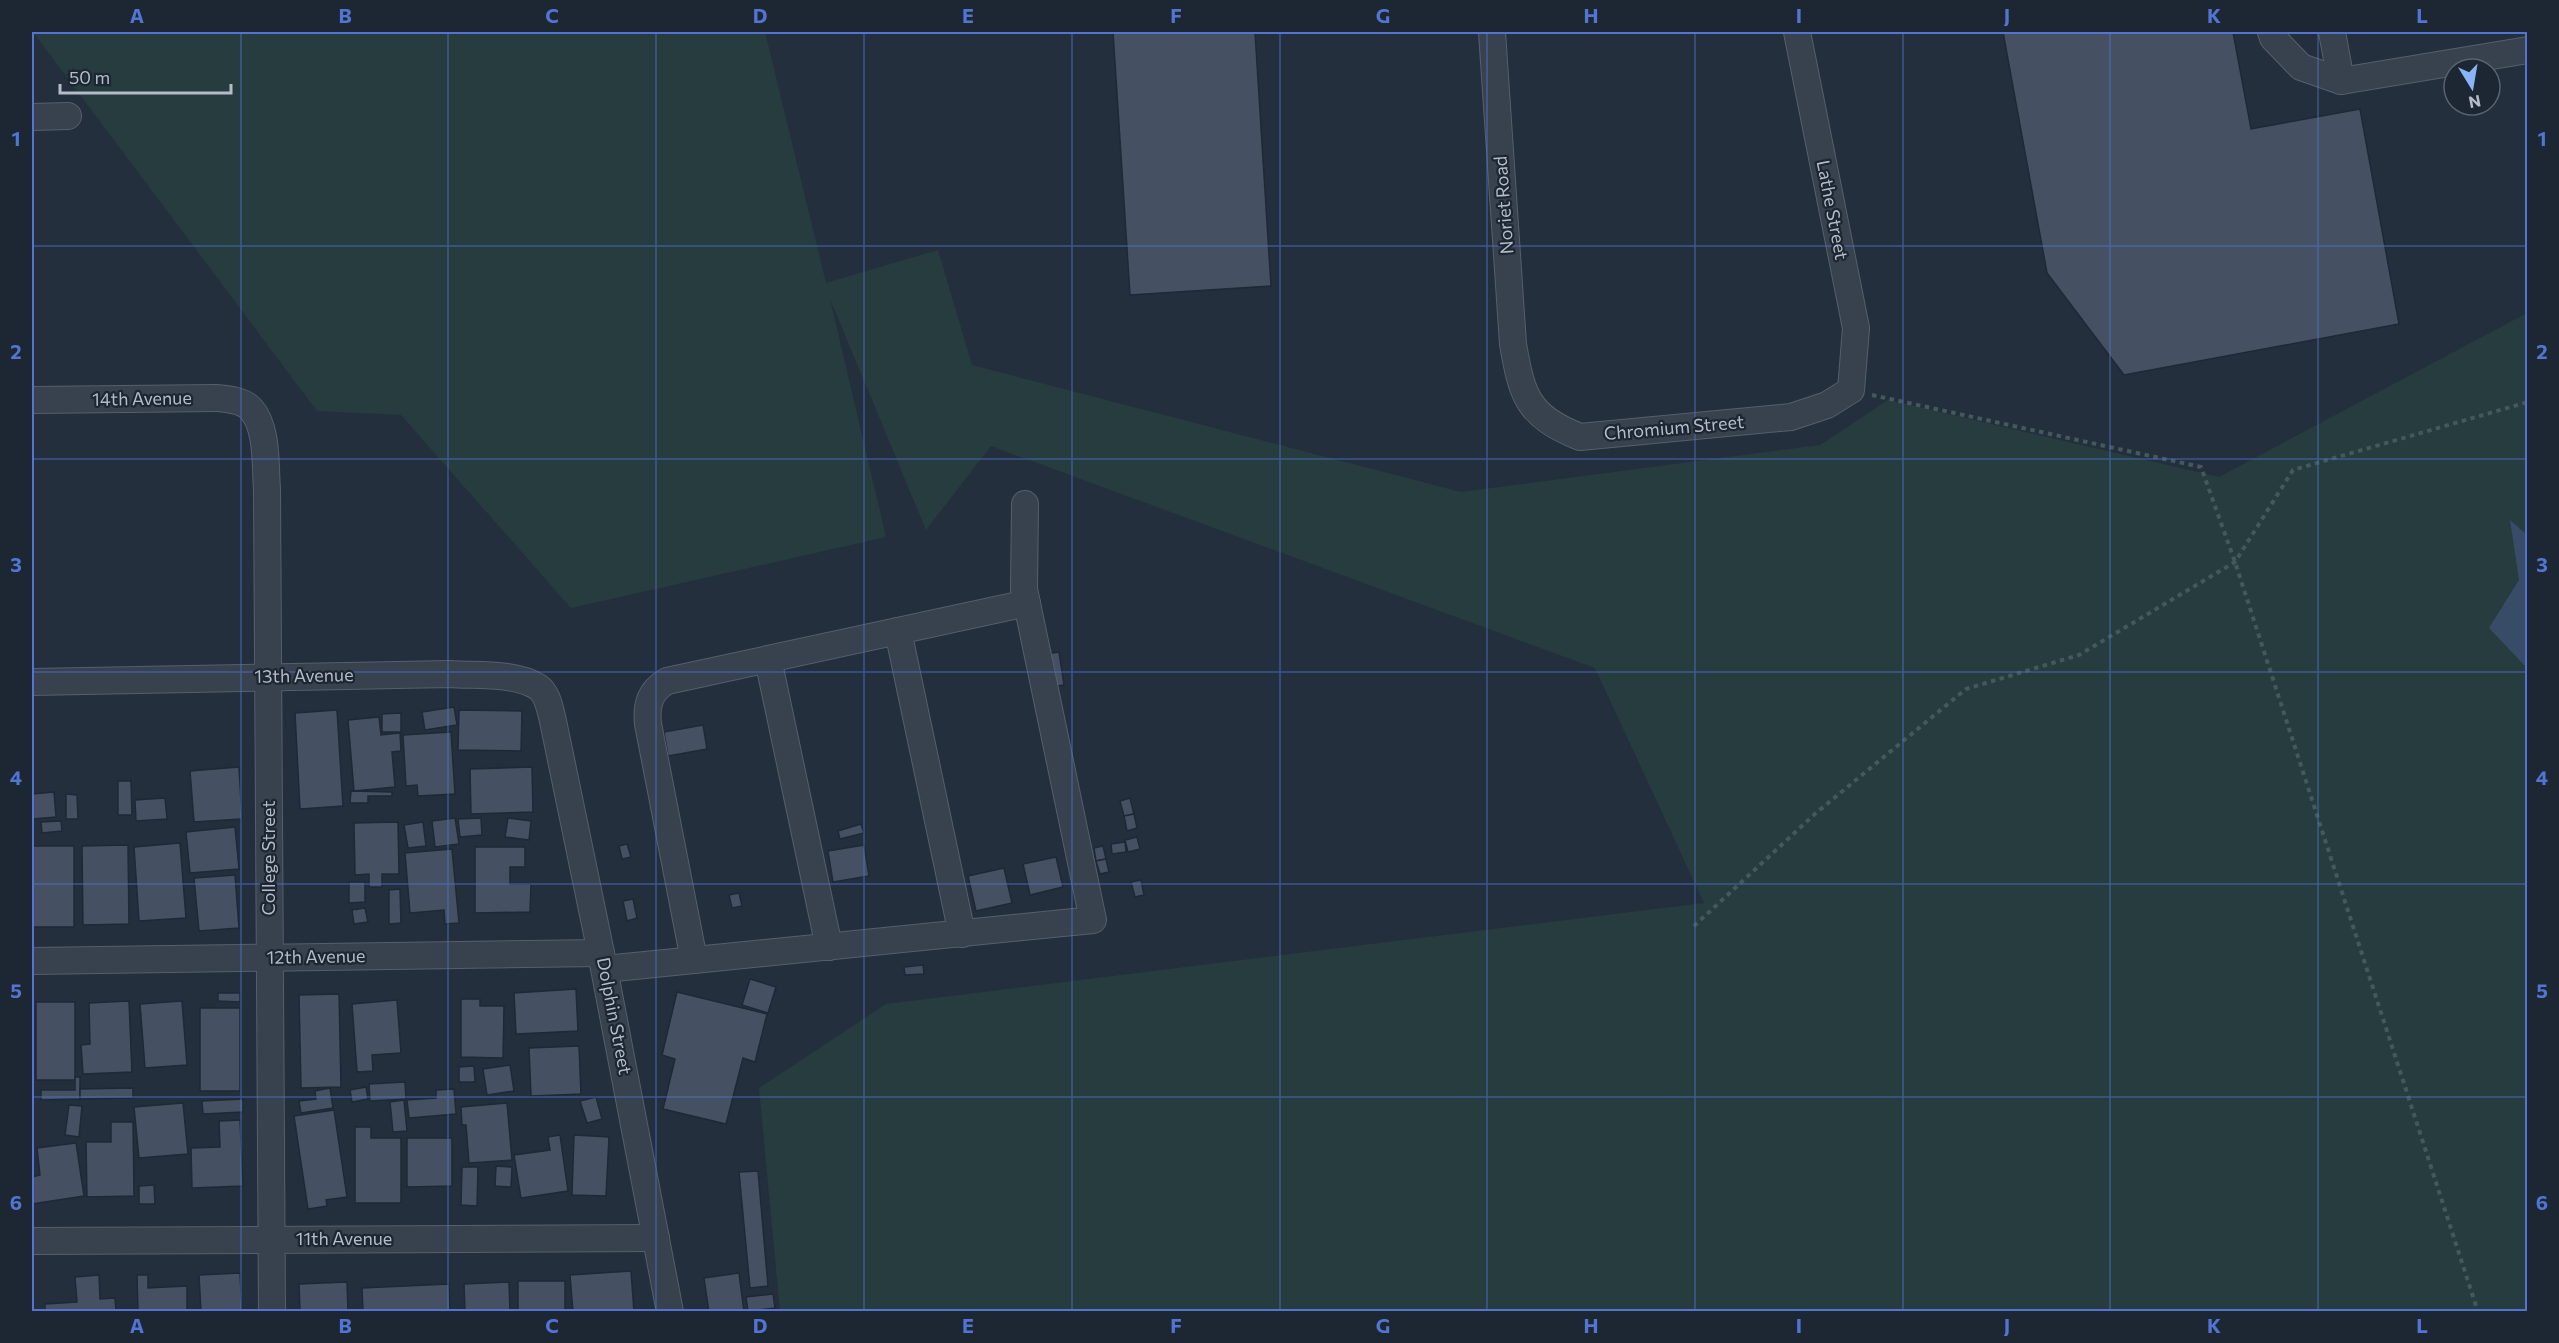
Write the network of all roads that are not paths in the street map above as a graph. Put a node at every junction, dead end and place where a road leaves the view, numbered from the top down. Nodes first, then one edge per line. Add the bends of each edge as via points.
1 (1492, 32) edge
2 (1797, 32) edge
3 (2271, 32) edge
4 (2332, 32) edge
5 (2528, 50) edge
6 (2341, 81) junction
7 (68, 116) dead end
8 (32, 117) edge
9 (1518, 378) joint
10 (1851, 390) joint
11 (32, 400) edge
12 (251, 408) joint
13 (1025, 504) dead end
14 (1027, 603) junction
15 (898, 631) junction
16 (768, 659) junction
17 (268, 676) junction
18 (32, 682) edge
19 (553, 721) joint
20 (962, 934) junction
21 (829, 947) junction
22 (270, 957) junction
23 (694, 960) junction
24 (32, 961) edge
25 (603, 961) junction
26 (656, 1238) junction
27 (272, 1240) junction
28 (32, 1241) edge
29 (272, 1311) edge
30 (670, 1311) edge

1 - 9 street, Noriet Road
2 - 10 street, Lathe Street via 1856,328
3 - 6 street via 2301,67
4 - 6 street
5 - 6 street
7 - 8 street
9 - 10 street, Chromium Street via 1534,411 1555,426 1580,436 1791,417 1827,405
11 - 12 street, 14th Avenue via 216,398
12 - 17 street, College Street via 261,430 265,455
13 - 14 street
14 - 15 street
14 - 20 street, 12th Avenue via 1094,920
15 - 16 street
15 - 20 street
16 - 21 street
16 - 23 street via 668,681 657,687 647,709
17 - 18 street, 13th Avenue
17 - 19 street, 13th Avenue via 450,674 513,679 538,687 549,703
17 - 22 street, College Street
19 - 25 street, Dolphin Street
20 - 21 street, 12th Avenue
21 - 23 street, 12th Avenue
22 - 24 street, 12th Avenue
22 - 25 street, 12th Avenue
22 - 27 street, College Street
23 - 25 street, 12th Avenue
25 - 26 street, Dolphin Street
26 - 27 street, 11th Avenue
26 - 30 street, Dolphin Street
27 - 28 street, 11th Avenue
27 - 29 street, College Street

